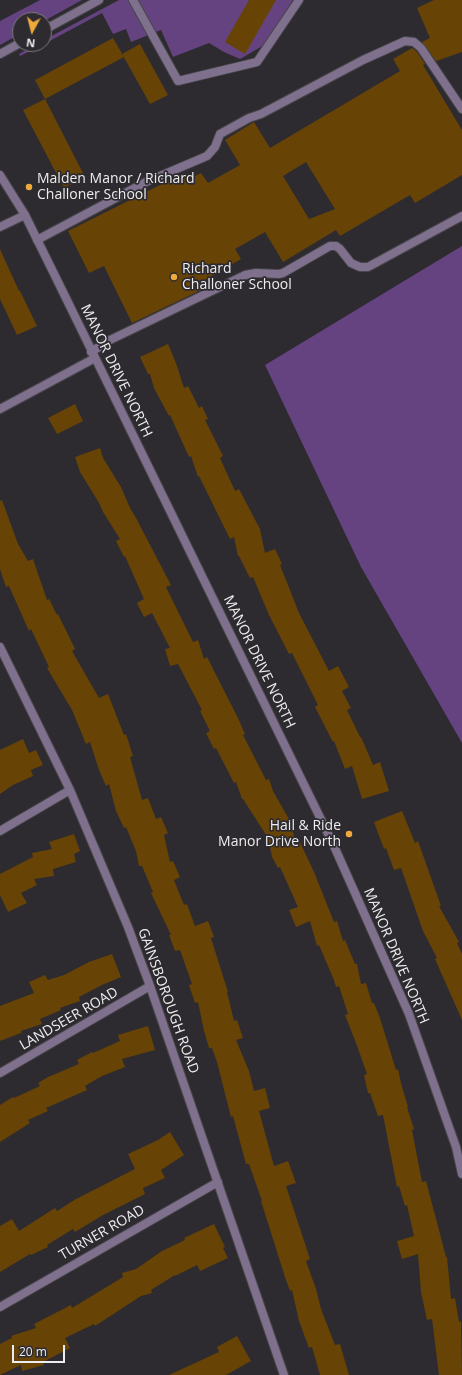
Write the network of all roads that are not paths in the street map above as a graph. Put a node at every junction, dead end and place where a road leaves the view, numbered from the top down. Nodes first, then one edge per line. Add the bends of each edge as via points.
1 (99, 0) edge
2 (133, 0) edge
3 (298, 0) edge
4 (52, 26) edge
5 (12, 47) edge
6 (0, 54) edge
7 (462, 110) edge
8 (0, 175) edge
9 (25, 215) junction
10 (462, 216) edge
11 (0, 227) edge
12 (37, 240) junction
13 (93, 355) junction
14 (0, 409) edge
15 (0, 647) edge
16 (70, 790) junction
17 (0, 831) edge
18 (150, 986) junction
19 (0, 1073) edge
20 (462, 1174) edge
21 (218, 1182) junction
22 (0, 1307) edge
23 (284, 1375) edge

1 - 4 street
2 - 3 street via 178,81 258,62
5 - 6 street
7 - 12 street via 421,48 414,42 405,41 220,134 215,147 207,156 146,182
8 - 9 street, MANOR DRIVE NORTH
9 - 11 street
9 - 12 street, MANOR DRIVE NORTH
10 - 13 street via 368,267 351,263 340,249 330,246 283,273 245,275 110,340
12 - 13 street, MANOR DRIVE NORTH
13 - 14 street
13 - 20 street, MANOR DRIVE NORTH via 334,846 409,1014 456,1147
15 - 16 street, GAINSBOROUGH ROAD
16 - 17 street
16 - 18 street, GAINSBOROUGH ROAD
18 - 19 street, LANDSEER ROAD
18 - 21 street, GAINSBOROUGH ROAD
21 - 22 street, TURNER ROAD
21 - 23 street, GAINSBOROUGH ROAD

